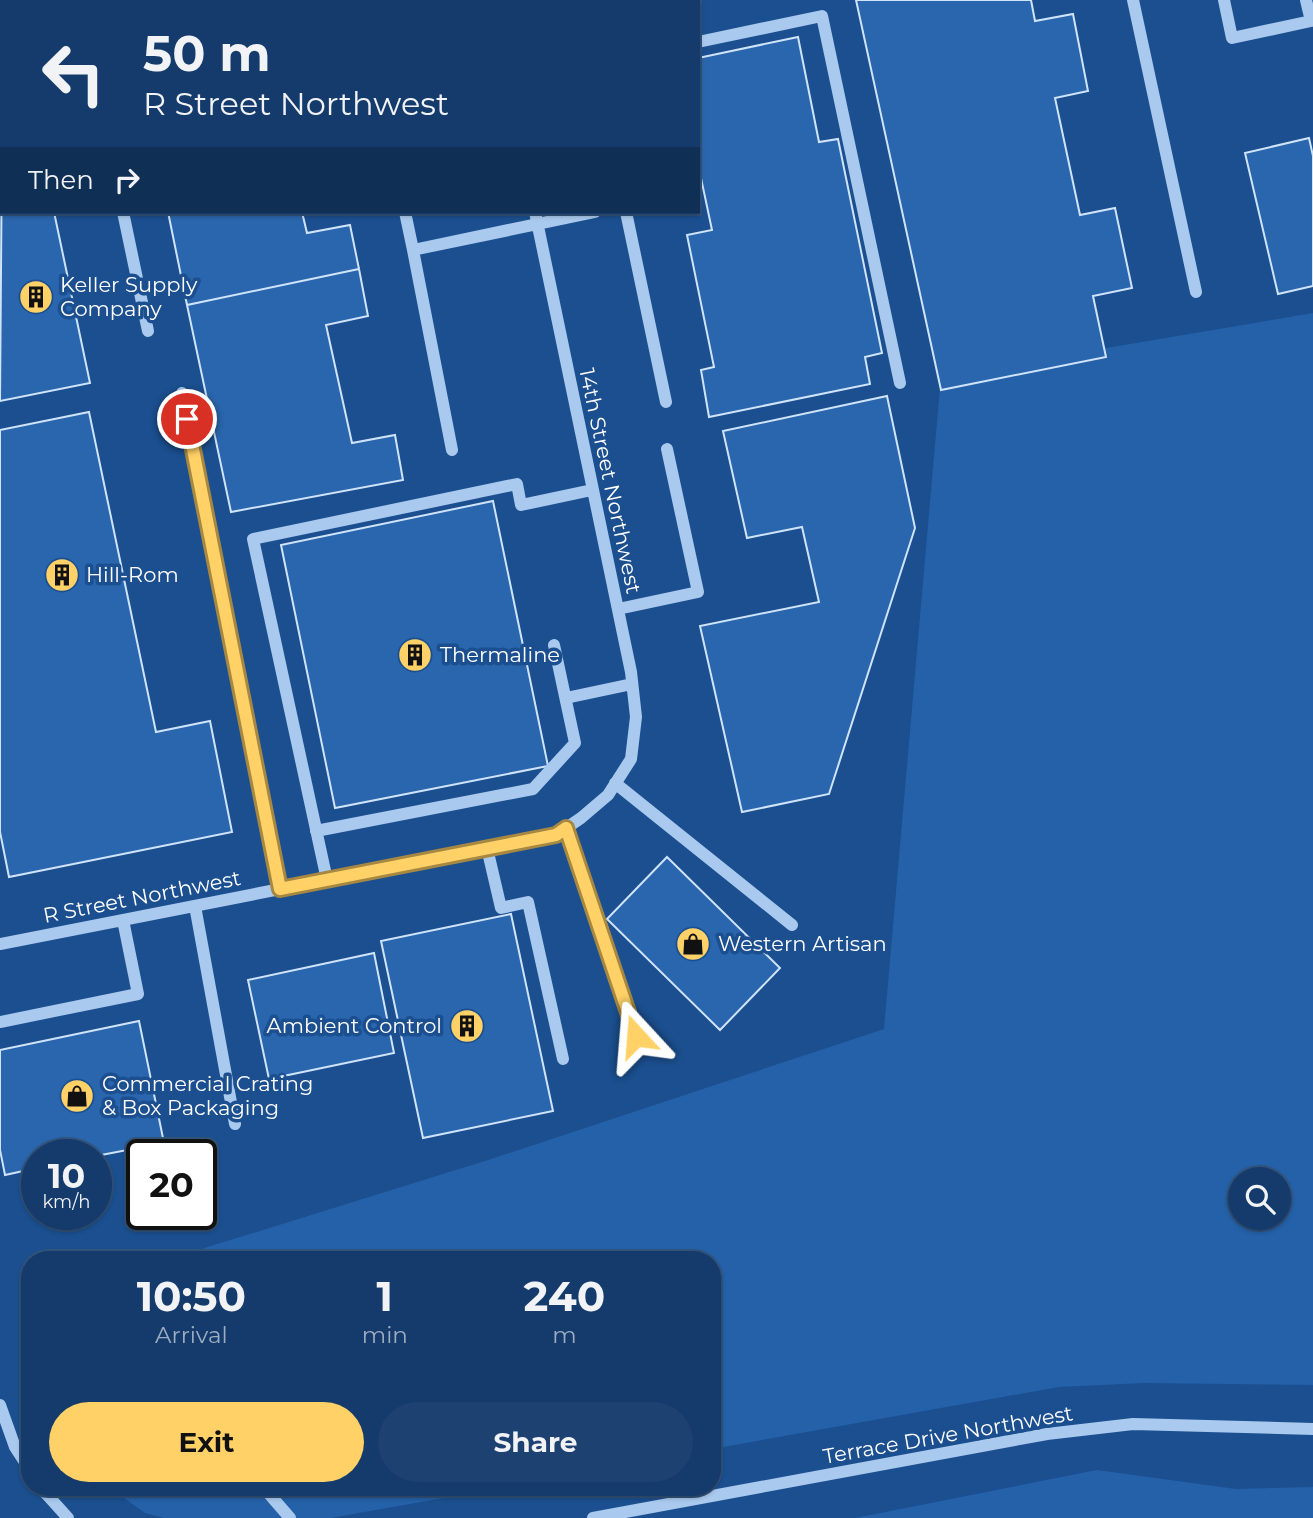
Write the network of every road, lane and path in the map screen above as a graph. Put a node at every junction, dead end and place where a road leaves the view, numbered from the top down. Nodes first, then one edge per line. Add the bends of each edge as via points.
1 (1133, 0) edge
2 (1224, 0) edge
3 (1306, 0) edge
4 (700, 42) edge
5 (123, 214) edge
6 (405, 214) edge
7 (575, 214) edge
8 (626, 214) edge
9 (536, 218) edge
10 (413, 250) junction
11 (1196, 292) dead end
12 (148, 331) dead end
13 (900, 383) dead end
14 (182, 393) dead end
15 (666, 402) dead end
16 (667, 449) dead end
17 (452, 450) dead end
18 (593, 490) junction
19 (618, 609) junction
20 (554, 645) dead end
21 (632, 684) junction
22 (566, 698) junction
23 (631, 759) joint
24 (615, 783) junction
25 (566, 828) junction
26 (316, 831) junction
27 (487, 848) junction
28 (327, 880) junction
29 (280, 889) junction
30 (195, 906) junction
31 (123, 920) junction
32 (792, 925) dead end
33 (0, 944) edge
34 (0, 1022) edge
35 (636, 1036) dead end
36 (563, 1059) dead end
37 (235, 1124) dead end
38 (0, 1405) edge
39 (1313, 1429) edge
40 (21, 1456) edge
41 (721, 1494) edge
42 (48, 1496) edge
43 (271, 1496) edge
44 (712, 1496) edge
45 (68, 1518) edge
46 (289, 1518) edge
47 (593, 1518) edge

1 - 11 street
2 - 3 street via 1232,38 1311,21
4 - 13 street via 822,16
5 - 12 street
6 - 10 street
7 - 9 street
8 - 15 street
9 - 10 street
9 - 18 street, 14th Street Northwest
10 - 17 street
14 - 29 street
16 - 19 street via 698,592
18 - 19 street, 14th Street Northwest
18 - 26 street via 521,505 517,484 253,539
19 - 21 street, 14th Street Northwest
20 - 22 street
21 - 22 street
21 - 23 street, 14th Street Northwest via 636,717
22 - 26 street via 575,743 533,789
23 - 24 street, R Street Northwest
24 - 25 street, R Street Northwest via 608,795
24 - 32 street
25 - 27 street, R Street Northwest via 556,835
25 - 35 street
26 - 28 street
27 - 28 street, R Street Northwest
27 - 36 street via 501,908 528,902
28 - 29 street, R Street Northwest
29 - 30 street, R Street Northwest
30 - 31 street, R Street Northwest
30 - 37 street
31 - 33 street, R Street Northwest
31 - 34 street via 138,994
38 - 40 street
39 - 41 street, Terrace Drive Northwest via 1133,1424 1047,1434
42 - 45 street
43 - 46 street
44 - 47 street, Terrace Drive Northwest

